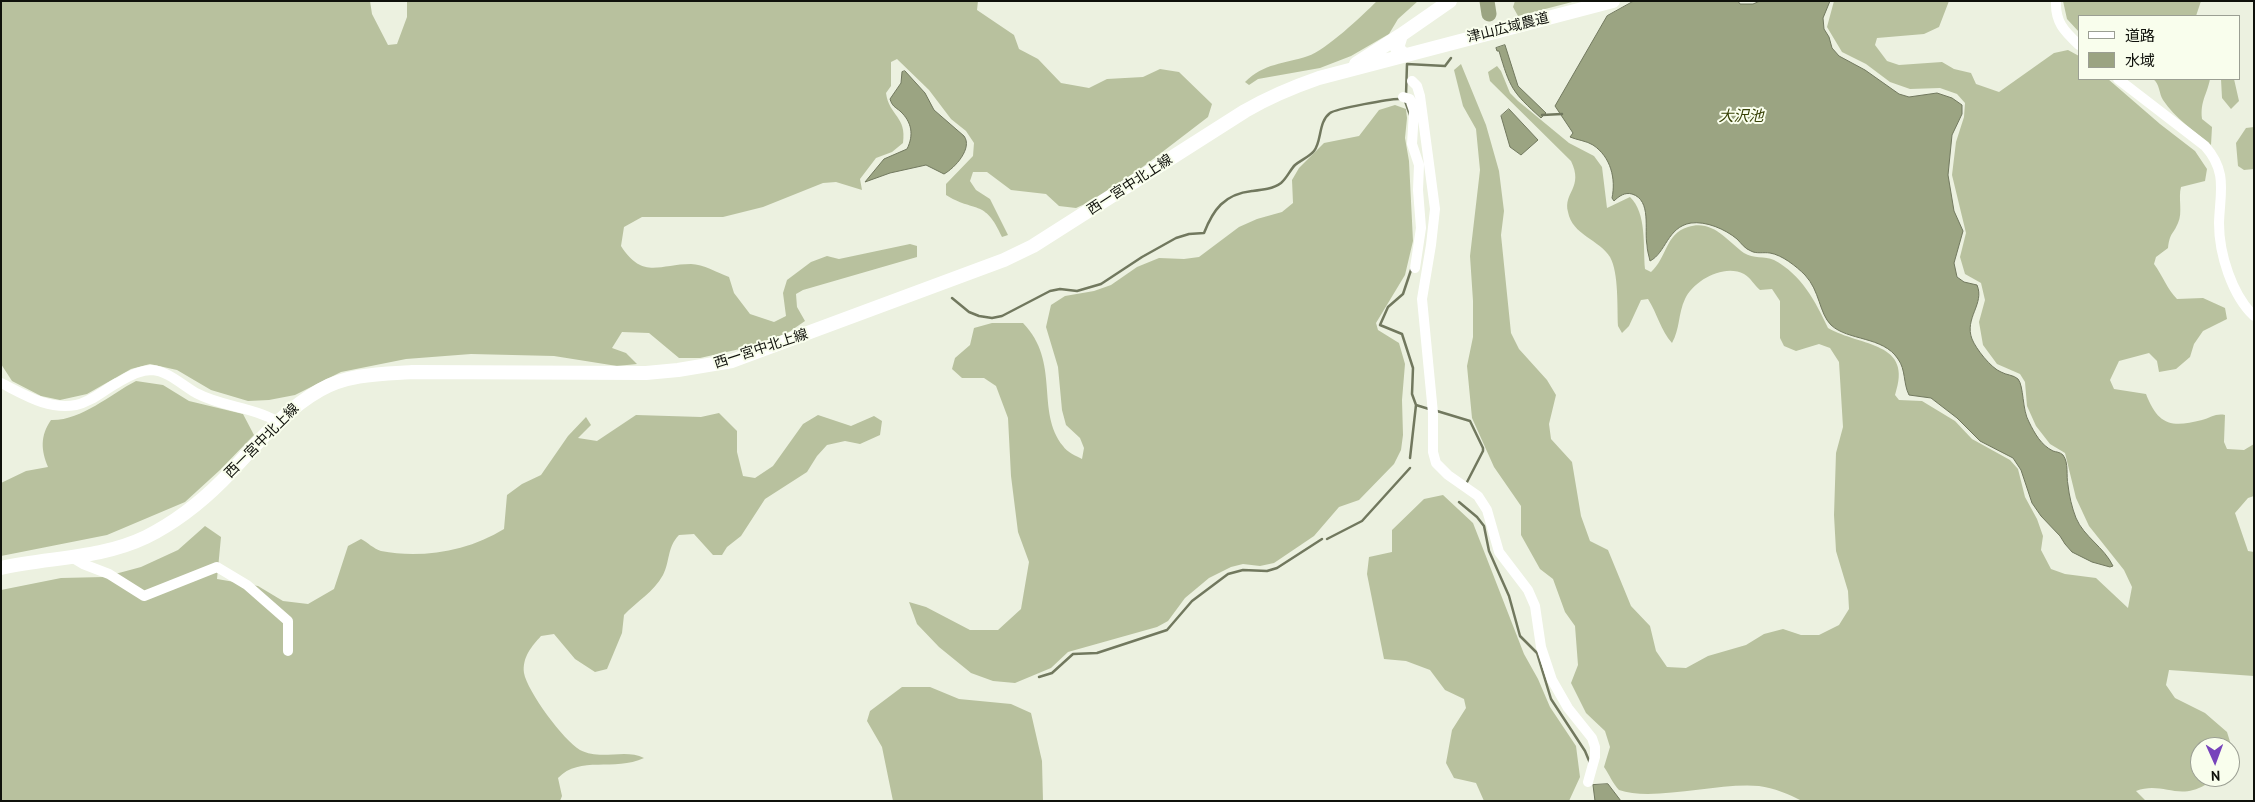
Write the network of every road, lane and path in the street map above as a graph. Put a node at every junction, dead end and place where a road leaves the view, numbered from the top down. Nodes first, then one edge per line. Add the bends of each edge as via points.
1 (1450, 1) edge
2 (1613, 1) edge
3 (2053, 3) edge
4 (1401, 35) junction
5 (2078, 44) edge
6 (1404, 55) junction
7 (1347, 70) junction
8 (2119, 80) edge
9 (1412, 81) dead end
10 (1403, 97) dead end
11 (1416, 268) dead end
12 (2254, 316) edge
13 (1, 383) edge
14 (278, 422) junction
15 (73, 558) junction
16 (1, 568) edge
17 (288, 651) dead end
18 (1588, 782) dead end

1 - 4 main road
2 - 6 main road, 津山広域農道
3 - 5 street via 2060,27
4 - 6 main road via 1397,48
4 - 7 main road
6 - 7 main road, 西一宮中北上線
7 - 14 main road, 西一宮中北上線 via 1269,97 1062,229 1011,257 732,361 646,373 374,374 346,379 320,389
8 - 12 street via 2214,157 2221,177 2220,239 2236,294
9 - 18 street via 1420,96 1435,209 1422,299 1433,413 1433,452 1436,463 1448,475 1478,496 1487,510 1499,552 1528,590 1535,606 1541,647 1552,680 1595,747
10 - 11 street via 1410,99 1414,111 1412,144 1419,165 1421,228
13 - 14 street via 40,403 77,405 131,375 153,370 227,406 266,415
14 - 15 main road, 西一宮中北上線 via 221,482 175,520 120,547
15 - 16 main road, 西一宮中北上線
15 - 17 street via 109,574 144,596 217,567 247,585 288,621

